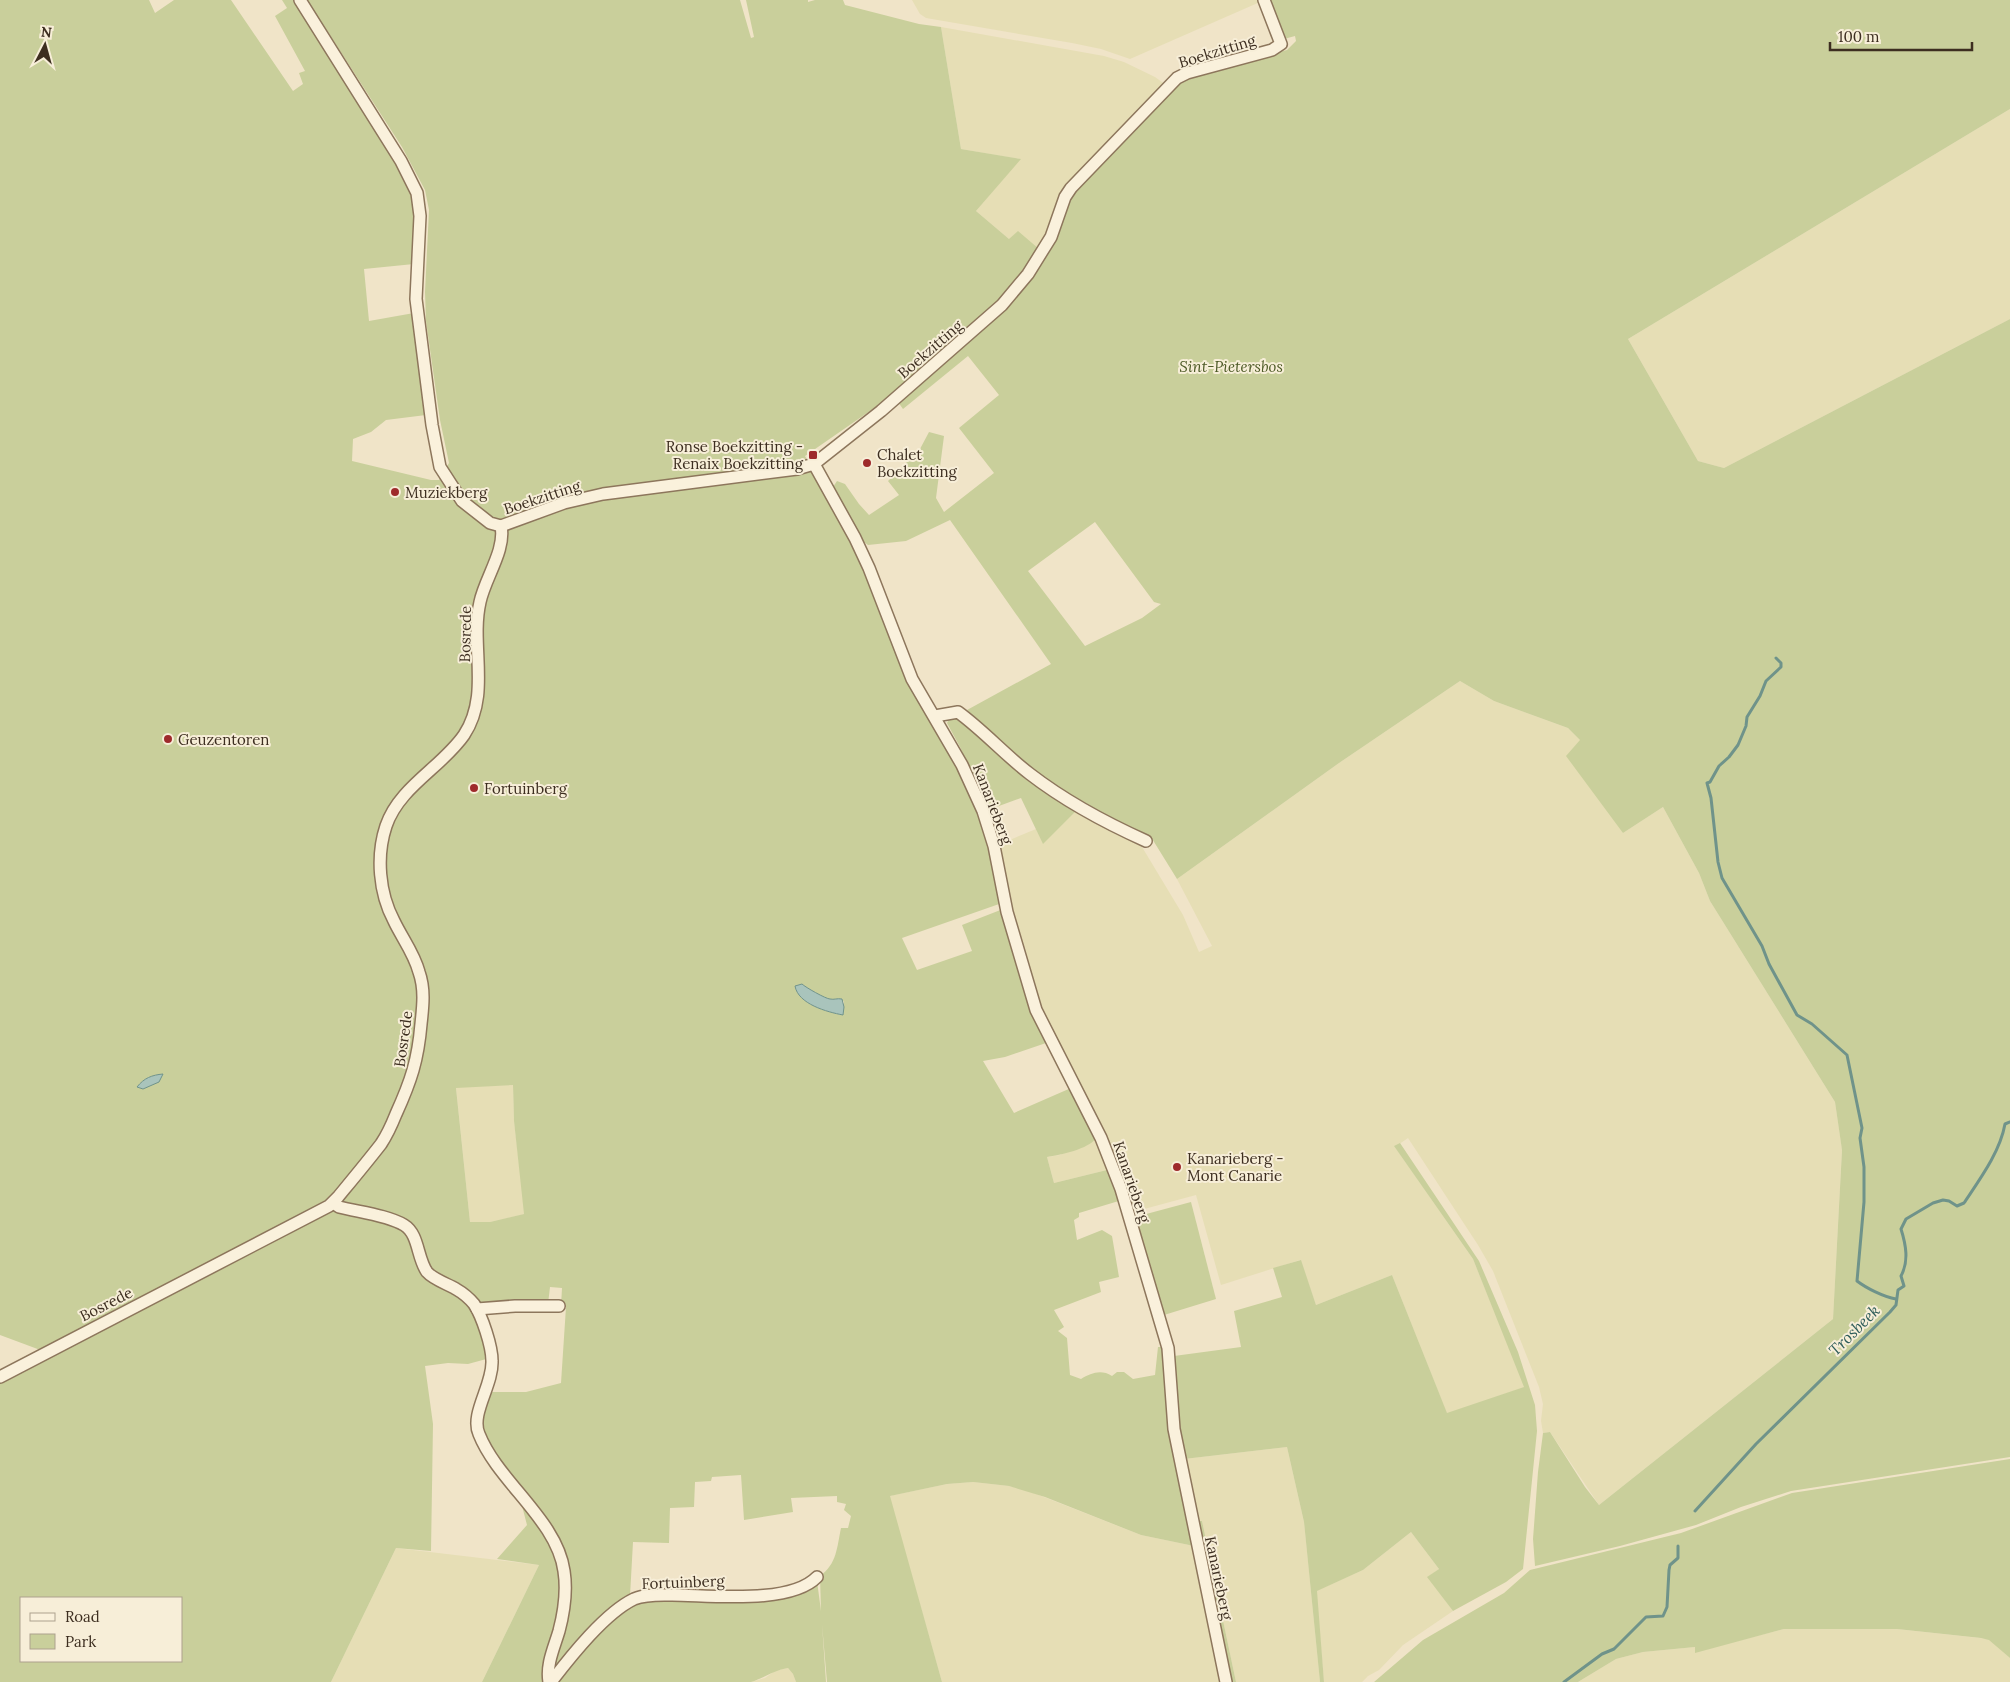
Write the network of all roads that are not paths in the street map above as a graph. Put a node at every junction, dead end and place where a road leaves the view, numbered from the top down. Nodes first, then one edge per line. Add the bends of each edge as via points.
1 (300, 0) edge
2 (1264, 0) edge
3 (814, 464) junction
4 (501, 526) junction
5 (935, 716) junction
6 (1146, 841) dead end
7 (333, 1203) junction
8 (559, 1306) dead end
9 (477, 1309) junction
10 (0, 1377) edge
11 (817, 1577) dead end
12 (550, 1682) edge
13 (1226, 1682) edge

1 - 4 street via 401,161 417,193 420,216 416,299 440,467 462,502 490,523
2 - 3 street, Boekzitting via 1281,44 1272,50 1177,78 1071,188 1051,237 1028,274 1002,305 881,411
3 - 4 street, Boekzitting via 588,497
3 - 5 street via 856,538 912,679
4 - 7 street, Bosrede via 502,539 478,613 479,682 472,720 450,751 400,799 389,817 382,842 380,866 386,900 421,979 423,1004 415,1069 384,1140
5 - 6 street via 958,712 1032,776 1061,796
5 - 13 street, Kanarieberg via 983,811 994,846 1007,912 1036,1010 1111,1161 1163,1327 1169,1352 1174,1430
7 - 9 street via 406,1226 412,1232 423,1266 429,1274 469,1298
7 - 10 street, Bosrede
8 - 9 street
9 - 12 street via 490,1345 492,1363 486,1393 476,1417 478,1434 502,1474 552,1537 564,1568 564,1604 550,1657
11 - 12 street, Fortuinberg via 796,1589 773,1594 636,1598 596,1629

